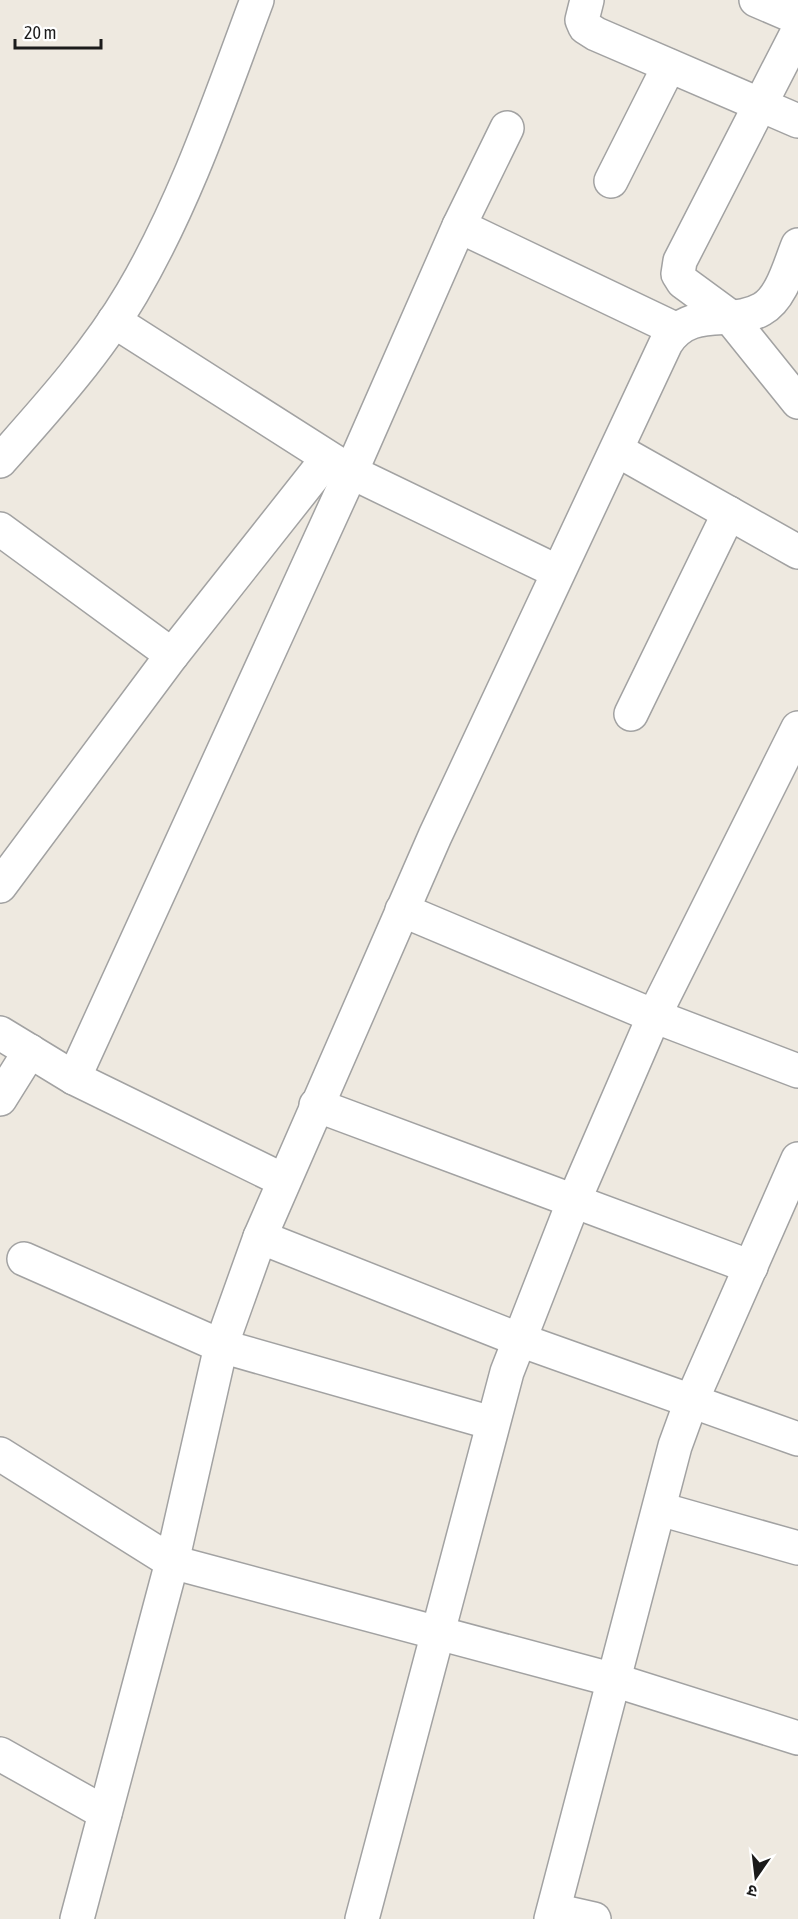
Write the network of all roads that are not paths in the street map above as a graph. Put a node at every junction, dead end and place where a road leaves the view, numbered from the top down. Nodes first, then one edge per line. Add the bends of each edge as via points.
1 (257, 0) edge
2 (587, 0) edge
3 (756, 0) edge
4 (798, 18) edge
5 (798, 31) edge
6 (669, 66) junction
7 (762, 106) junction
8 (798, 121) edge
9 (507, 129) dead end
10 (611, 181) dead end
11 (459, 226) junction
12 (798, 245) edge
13 (728, 315) junction
14 (114, 321) junction
15 (675, 329) junction
16 (798, 402) edge
17 (617, 450) junction
18 (0, 461) edge
19 (339, 466) junction
20 (729, 513) junction
21 (0, 529) edge
22 (798, 552) edge
23 (558, 572) junction
24 (172, 655) junction
25 (631, 714) dead end
26 (798, 728) edge
27 (0, 886) edge
28 (402, 910) junction
29 (654, 1016) junction
30 (0, 1032) edge
31 (30, 1051) junction
32 (798, 1071) edge
33 (74, 1078) junction
34 (0, 1099) edge
35 (316, 1105) junction
36 (798, 1159) edge
37 (283, 1180) junction
38 (573, 1203) junction
39 (260, 1237) junction
40 (24, 1259) dead end
41 (751, 1267) junction
42 (520, 1340) junction
43 (221, 1346) junction
44 (691, 1402) junction
45 (492, 1423) junction
46 (798, 1439) edge
47 (0, 1454) edge
48 (660, 1509) junction
49 (798, 1548) edge
50 (172, 1562) junction
51 (440, 1634) junction
52 (614, 1680) junction
53 (798, 1738) edge
54 (0, 1754) edge
55 (105, 1813) junction
56 (553, 1914) edge
57 (77, 1919) edge
58 (362, 1919) edge
59 (594, 1919) edge

1 - 14 street via 195,164 158,244
2 - 6 street via 582,20 585,27
3 - 4 street
5 - 7 street
6 - 7 street
6 - 10 street
7 - 8 street
7 - 13 street via 678,268 683,282
9 - 11 street
11 - 15 street
11 - 19 street
12 - 13 street via 780,287 763,309
13 - 15 street
13 - 16 street
14 - 18 street via 65,387
14 - 19 street
15 - 17 street
17 - 20 street
17 - 23 street
19 - 23 street
19 - 24 street
19 - 33 street
20 - 22 street
20 - 25 street
21 - 24 street
23 - 28 street
24 - 27 street
26 - 29 street
28 - 29 street
28 - 35 street
29 - 32 street
29 - 38 street
30 - 31 street
31 - 33 street
31 - 34 street
33 - 37 street
35 - 37 street
35 - 38 street
36 - 41 street
37 - 39 street
38 - 41 street
38 - 42 street
39 - 42 street
39 - 43 street
40 - 43 street
41 - 44 street
42 - 44 street
42 - 45 street
43 - 45 street
43 - 50 street
44 - 46 street
44 - 48 street via 675,1446
45 - 51 street
47 - 50 street
48 - 49 street
48 - 52 street
50 - 51 street
50 - 55 street
51 - 52 street
51 - 58 street
52 - 53 street
52 - 56 street
54 - 55 street
55 - 57 street
56 - 59 street

